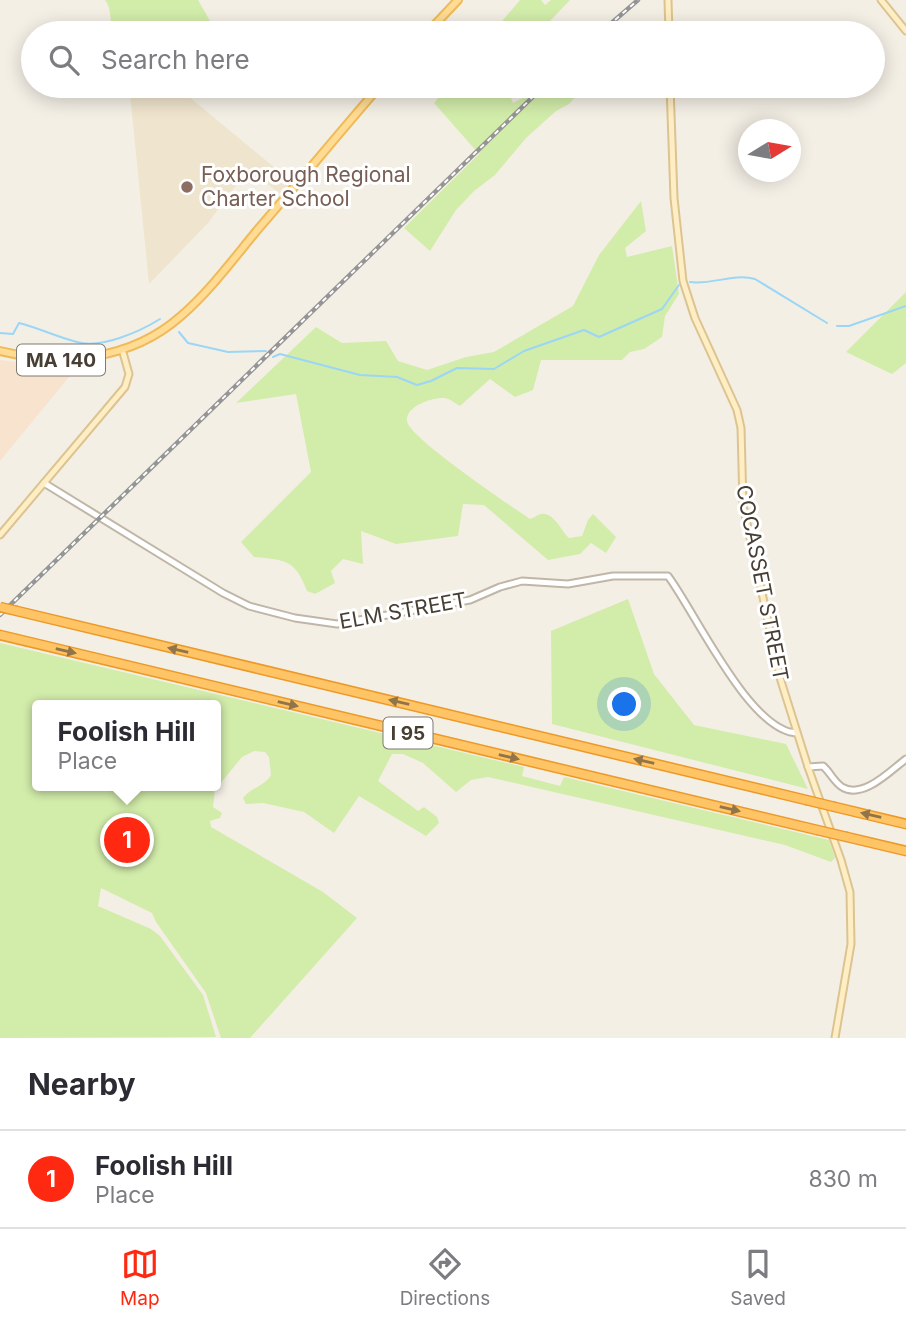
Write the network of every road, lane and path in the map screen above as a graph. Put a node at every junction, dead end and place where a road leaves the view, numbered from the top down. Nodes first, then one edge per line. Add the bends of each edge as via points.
1 (458, 0) edge
2 (668, 0) edge
3 (881, 0) edge
4 (438, 21) edge
5 (668, 21) edge
6 (906, 31) edge
7 (370, 98) edge
8 (670, 98) edge
9 (122, 349) junction
10 (0, 351) edge
11 (44, 483) junction
12 (0, 534) edge
13 (0, 607) edge
14 (0, 635) edge
15 (797, 733) junction
16 (906, 759) edge
17 (808, 766) junction
18 (906, 824) edge
19 (906, 851) edge
20 (835, 1038) edge

1 - 4 main road
2 - 5 main road
3 - 6 main road
7 - 9 main road, MA 140 via 197,300 163,329
8 - 15 main road, COCASSET STREET via 683,281 740,419 743,505 780,681
9 - 10 main road, MA 140 via 64,360
9 - 11 main road via 129,372 126,385
11 - 12 main road
11 - 15 street, ELM STREET via 223,593 249,606 314,622 353,622 470,600 522,581 568,584 613,576 668,576 753,706 781,730
18 -> 13 highway, I 95, bridge
14 -> 19 highway, I 95, bridge
15 - 17 main road, COCASSET STREET
16 - 17 street via 858,790 843,787 823,766
17 - 20 main road, COCASSET STREET via 844,866 851,900 851,948

